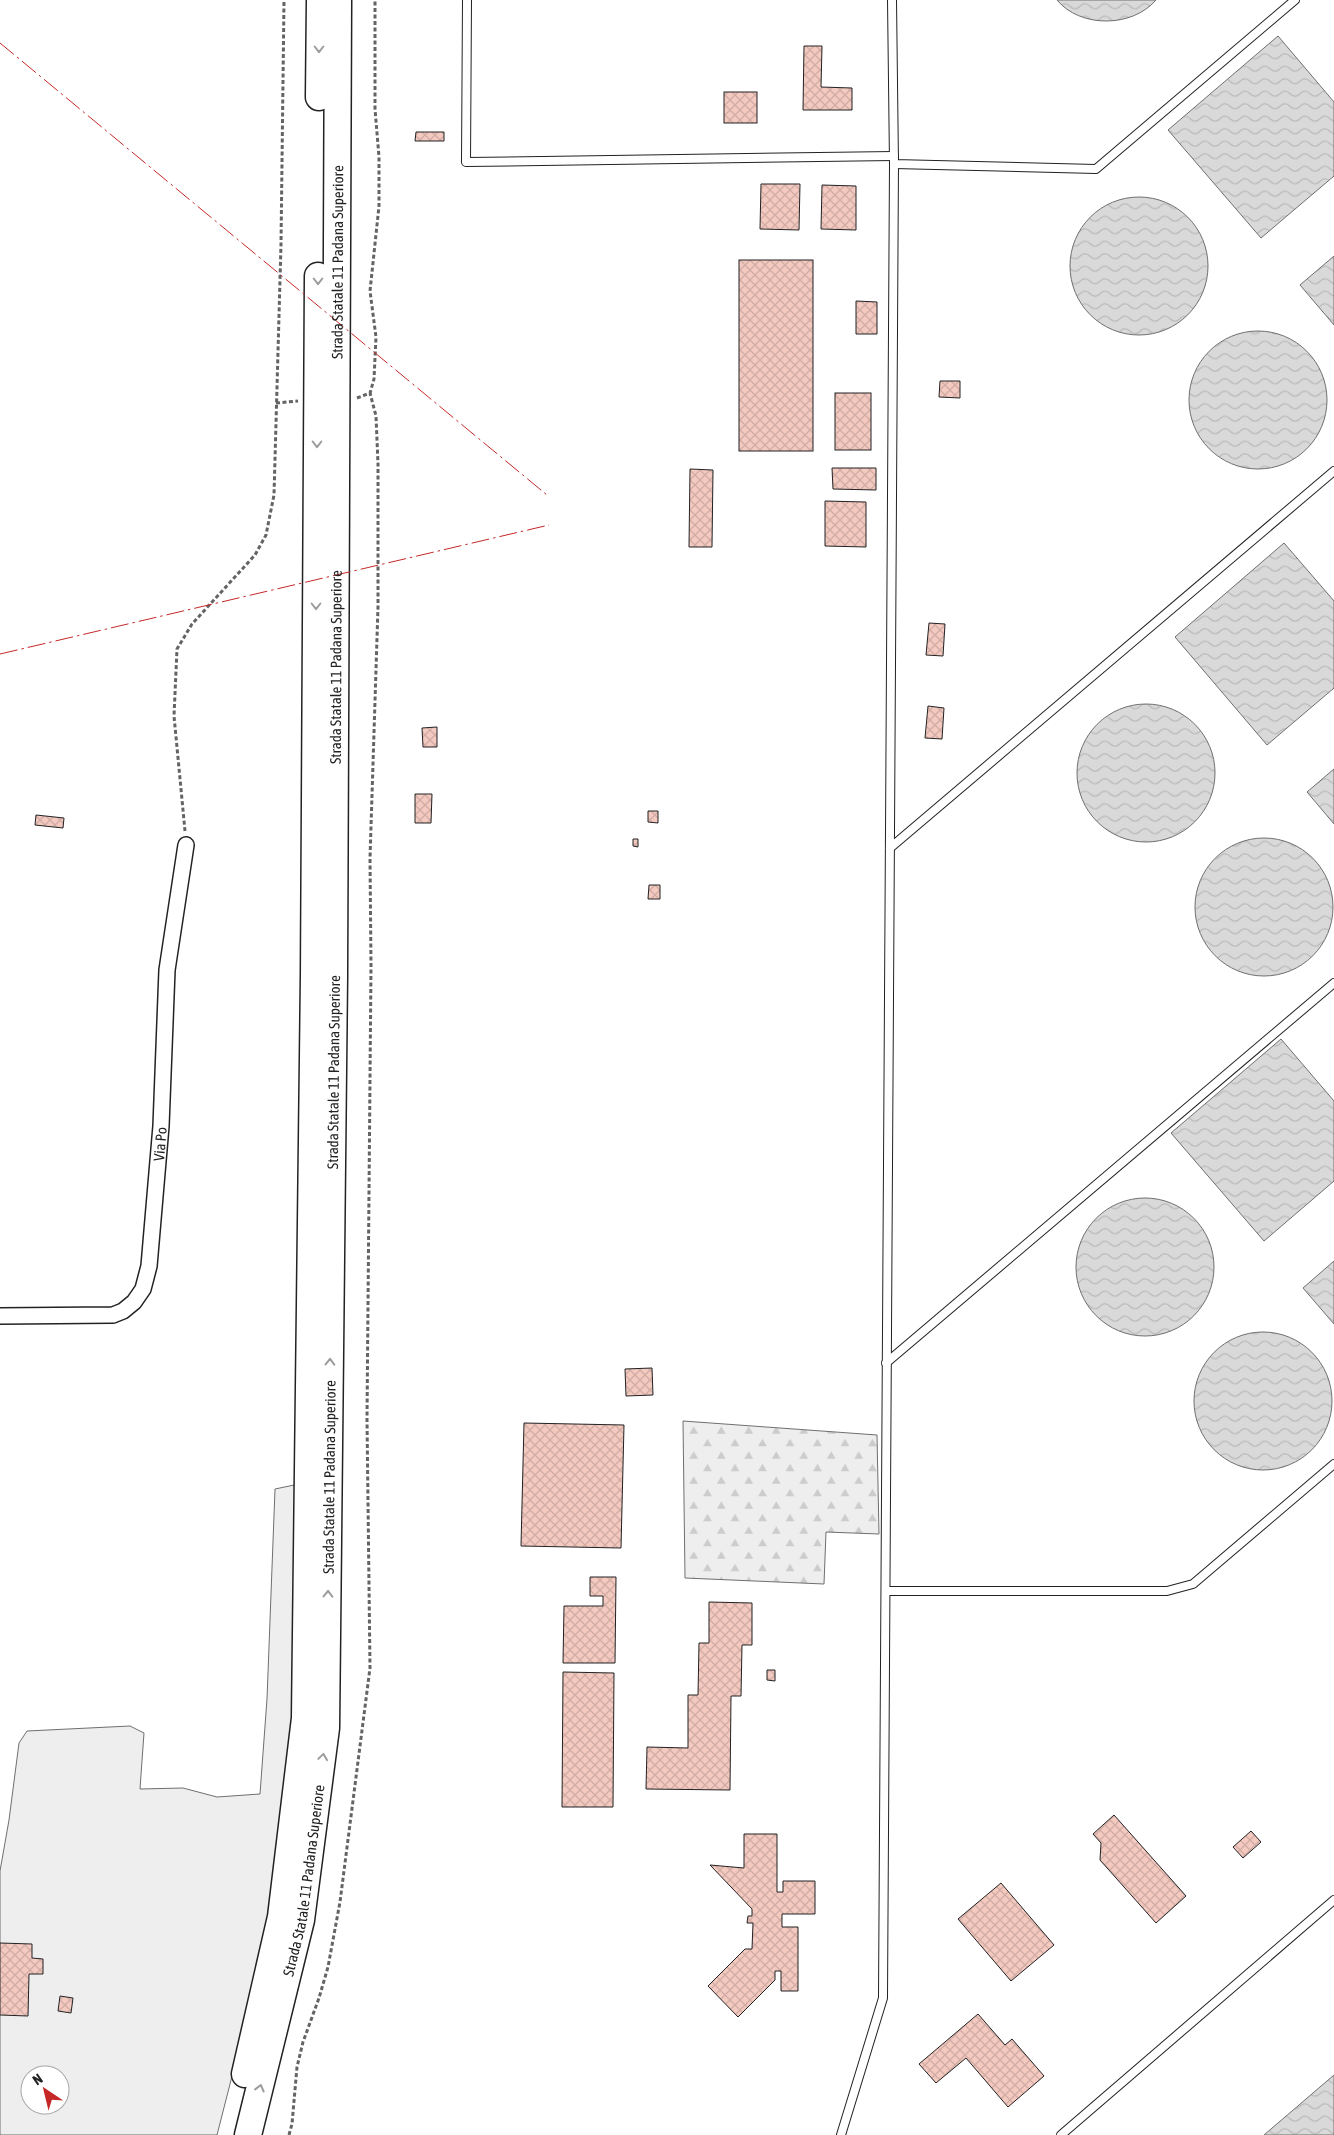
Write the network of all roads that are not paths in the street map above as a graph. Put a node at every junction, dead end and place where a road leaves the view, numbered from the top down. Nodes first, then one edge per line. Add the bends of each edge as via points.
1 (320, 0) edge
2 (338, 0) edge
3 (467, 0) edge
4 (892, 0) edge
5 (1295, 0) edge
6 (894, 160) junction
7 (1334, 471) edge
8 (186, 845) road end
9 (890, 848) junction
10 (1334, 983) edge
11 (0, 1316) edge
12 (886, 1363) junction
13 (1334, 1464) edge
14 (886, 1591) junction
15 (1334, 1900) edge
16 (230, 2135) edge
17 (248, 2135) edge
18 (841, 2135) edge
19 (1061, 2135) edge

1 -> 16 highway, Strada Statale 11 Padana Superiore via 305,1718 281,1917
17 -> 2 highway, Strada Statale 11 Padana Superiore via 301,1920 326,1728 334,966
3 - 6 lane via 466,162
4 - 6 lane
5 - 6 lane via 1096,169
6 - 9 lane
7 - 9 lane
8 - 11 street, Via Po via 167,970 161,1126 149,1266 143,1289 134,1302 113,1315
9 - 12 lane
10 - 12 lane
12 - 14 lane
13 - 14 lane via 1193,1584 1167,1591
14 - 18 lane via 882,1998
15 - 19 lane

